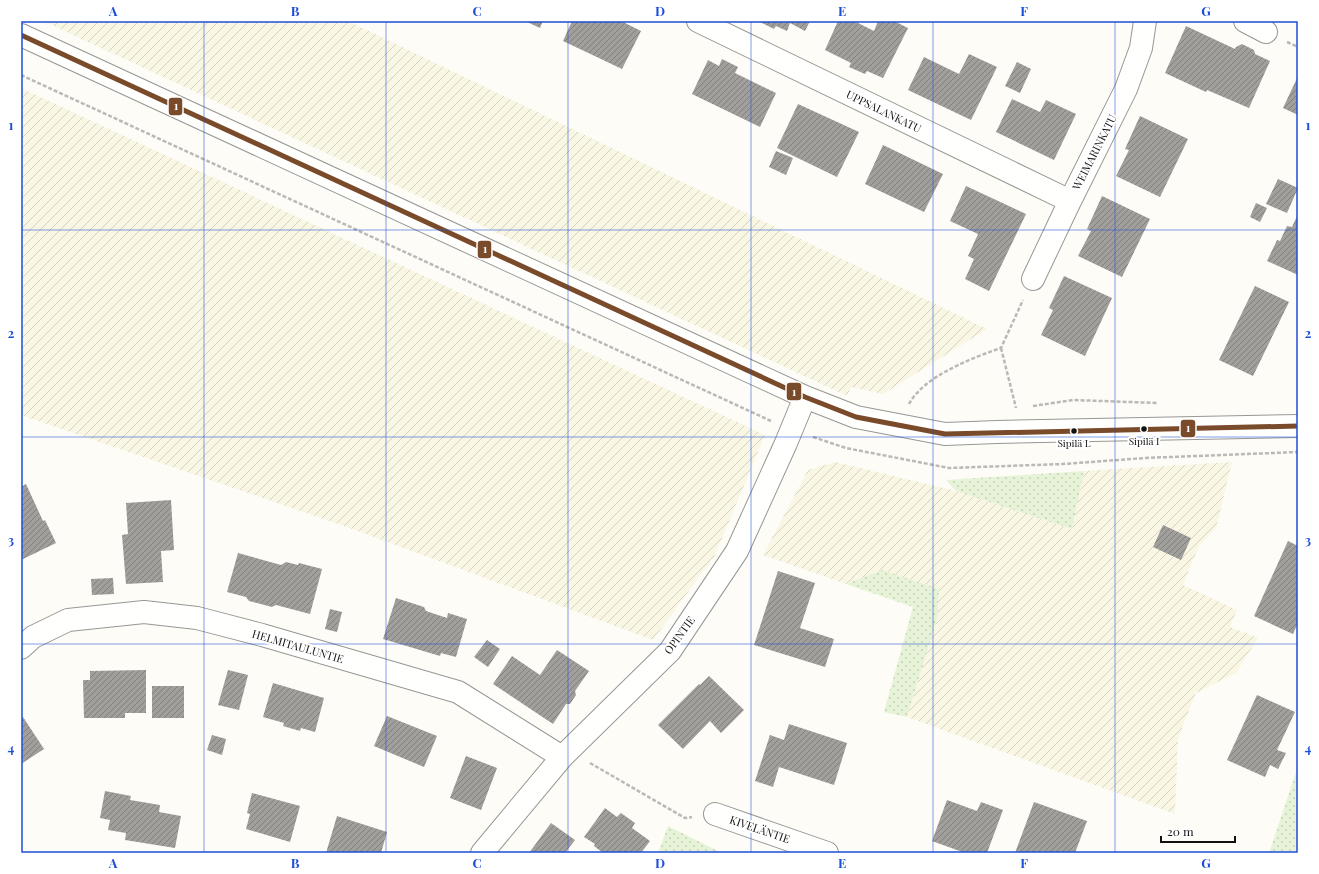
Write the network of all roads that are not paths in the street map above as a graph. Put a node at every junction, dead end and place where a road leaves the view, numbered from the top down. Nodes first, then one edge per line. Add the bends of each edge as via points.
1 (698, 21) edge
2 (1145, 21) edge
3 (1245, 21) edge
4 (1266, 32) dead end
5 (21, 35) edge
6 (1070, 201) junction
7 (1033, 279) road end
8 (806, 397) junction
9 (1298, 426) edge
10 (21, 648) edge
11 (565, 754) junction
12 (716, 814) road end
13 (482, 853) edge
14 (827, 853) edge

1 - 6 street, UPPSALANKATU
2 - 6 street, WEIMARINKATU via 1141,48 1126,89
3 - 4 street
5 - 8 street
6 - 7 street, WEIMARINKATU
8 - 9 street via 856,418 945,434
8 - 11 street, OPINTIE via 737,551 670,651
10 - 11 street, HELMITAULUNTIE via 33,637 68,620 144,612 197,618 458,692
11 - 13 street, OPINTIE
12 - 14 street, KIVELÄNTIE

